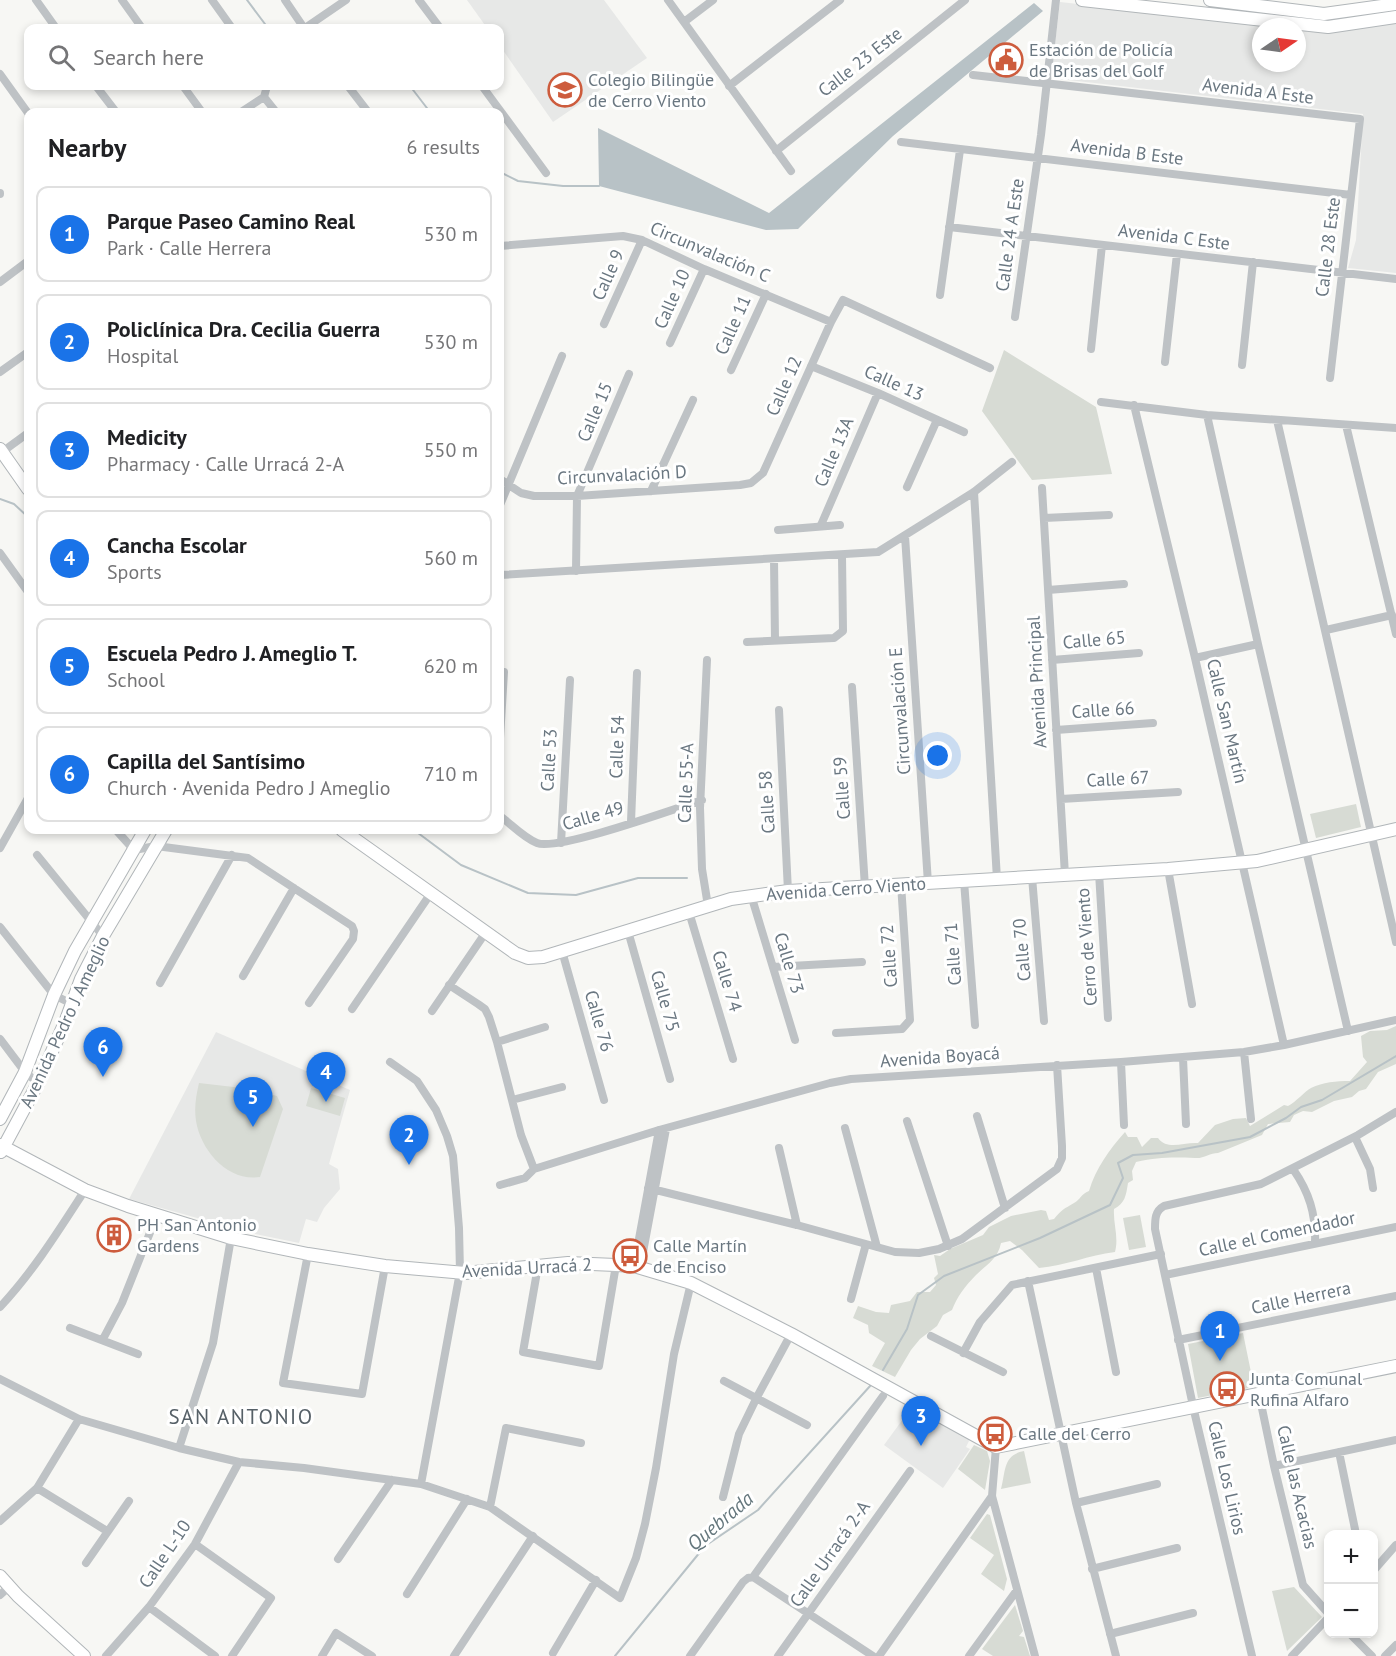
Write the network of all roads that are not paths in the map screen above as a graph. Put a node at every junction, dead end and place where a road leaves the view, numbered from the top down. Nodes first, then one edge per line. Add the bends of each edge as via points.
1 (36, 0) edge
2 (122, 0) edge
3 (212, 0) edge
4 (285, 0) edge
5 (346, 0) edge
6 (419, 0) edge
7 (668, 0) edge
8 (713, 0) edge
9 (840, 0) edge
10 (965, 0) edge
11 (1056, 0) edge
12 (1082, 0) edge
13 (1210, 0) edge
14 (1396, 4) edge
15 (1396, 17) edge
16 (684, 22) junction
17 (53, 24) edge
18 (139, 24) edge
19 (229, 24) edge
20 (302, 24) edge
21 (311, 24) edge
22 (437, 24) edge
23 (0, 74) edge
24 (973, 75) dead end
25 (1046, 83) junction
26 (729, 86) junction
27 (99, 90) edge
28 (186, 90) edge
29 (266, 90) edge
30 (351, 90) edge
31 (485, 90) edge
32 (264, 97) junction
33 (25, 108) edge
34 (113, 108) edge
35 (199, 108) edge
36 (247, 108) edge
37 (273, 108) edge
38 (366, 108) edge
39 (498, 108) edge
40 (504, 116) edge
41 (1360, 120) joint
42 (901, 142) dead end
43 (960, 150) junction
44 (776, 151) junction
45 (1038, 158) junction
46 (791, 171) dead end
47 (546, 173) dead end
48 (1350, 195) junction
49 (949, 227) junction
50 (1028, 237) junction
51 (642, 240) junction
52 (1102, 245) junction
53 (504, 246) edge
54 (1177, 254) junction
55 (1253, 262) junction
56 (24, 264) edge
57 (704, 268) junction
58 (1341, 273) junction
59 (1396, 279) edge
60 (0, 282) edge
61 (766, 294) junction
62 (940, 294) dead end
63 (1015, 317) dead end
64 (831, 322) junction
65 (604, 324) dead end
66 (670, 343) dead end
67 (1091, 349) dead end
68 (24, 355) edge
69 (562, 356) dead end
70 (1165, 362) dead end
71 (1242, 365) dead end
72 (811, 366) junction
73 (990, 368) dead end
74 (732, 370) dead end
75 (0, 372) edge
76 (629, 374) dead end
77 (1330, 378) dead end
78 (878, 393) junction
79 (693, 400) dead end
80 (1101, 402) dead end
81 (1134, 405) junction
82 (1207, 415) junction
83 (937, 420) junction
84 (1277, 420) junction
85 (1346, 425) junction
86 (1396, 428) edge
87 (964, 432) dead end
88 (24, 436) edge
89 (1, 451) edge
90 (1012, 462) dead end
91 (504, 482) edge
92 (24, 483) edge
93 (751, 483) joint
94 (508, 485) junction
95 (907, 487) dead end
96 (1042, 488) dead end
97 (651, 491) junction
98 (974, 492) junction
99 (504, 496) edge
100 (577, 496) junction
101 (1108, 514) dead end
102 (1044, 518) junction
103 (821, 525) junction
104 (840, 525) dead end
105 (778, 530) dead end
106 (906, 536) junction
107 (0, 553) edge
108 (842, 556) junction
109 (774, 559) junction
110 (576, 572) junction
111 (504, 575) edge
112 (1124, 584) dead end
113 (24, 586) edge
114 (1048, 590) junction
115 (1392, 615) junction
116 (1326, 630) junction
117 (1396, 634) edge
118 (775, 640) junction
119 (747, 642) dead end
120 (1258, 644) junction
121 (1139, 653) dead end
122 (1195, 658) junction
123 (707, 660) dead end
124 (1052, 660) junction
125 (637, 673) dead end
126 (570, 680) dead end
127 (852, 687) dead end
128 (779, 710) dead end
129 (1153, 723) dead end
130 (1056, 730) junction
131 (1178, 792) dead end
132 (1061, 799) junction
133 (702, 800) junction
134 (24, 805) edge
135 (504, 819) edge
136 (631, 822) junction
137 (1396, 830) edge
138 (120, 834) edge
139 (143, 834) edge
140 (164, 834) edge
141 (348, 834) edge
142 (1372, 835) junction
143 (561, 843) junction
144 (156, 846) junction
145 (0, 848) edge
146 (134, 850) junction
147 (1306, 850) junction
148 (37, 855) dead end
149 (232, 855) junction
150 (1242, 862) junction
151 (1168, 869) junction
152 (1099, 873) junction
153 (1065, 875) junction
154 (1032, 877) junction
155 (997, 879) junction
156 (964, 881) junction
157 (928, 883) junction
158 (901, 884) junction
159 (865, 886) junction
160 (294, 888) junction
161 (788, 891) junction
162 (431, 893) junction
163 (751, 895) junction
164 (708, 906) junction
165 (689, 912) junction
166 (92, 923) junction
167 (0, 927) edge
168 (628, 931) junction
169 (486, 932) junction
170 (103, 936) junction
171 (1396, 942) edge
172 (562, 951) junction
173 (862, 962) dead end
174 (773, 967) junction
175 (243, 976) dead end
176 (160, 983) dead end
177 (449, 985) junction
178 (54, 995) junction
179 (309, 1003) dead end
180 (72, 1004) junction
181 (1192, 1004) dead end
182 (352, 1009) dead end
183 (432, 1011) dead end
184 (1108, 1018) dead end
185 (1396, 1020) edge
186 (1044, 1021) dead end
187 (975, 1024) dead end
188 (545, 1027) dead end
189 (1347, 1031) junction
190 (836, 1033) dead end
191 (0, 1039) edge
192 (795, 1040) dead end
193 (497, 1042) junction
194 (1284, 1045) junction
195 (1244, 1052) junction
196 (1183, 1058) junction
197 (733, 1059) dead end
198 (390, 1062) dead end
199 (1121, 1062) junction
200 (1057, 1065) junction
201 (25, 1072) junction
202 (670, 1079) dead end
203 (38, 1083) junction
204 (562, 1087) dead end
205 (512, 1100) junction
206 (604, 1100) dead end
207 (1396, 1112) edge
208 (976, 1116) dead end
209 (0, 1119) edge
210 (1251, 1119) dead end
211 (908, 1121) dead end
212 (1186, 1124) dead end
213 (1124, 1125) dead end
214 (845, 1128) dead end
215 (662, 1130) junction
216 (1355, 1137) junction
217 (1, 1148) edge
218 (779, 1148) dead end
219 (1293, 1168) junction
220 (534, 1169) junction
221 (500, 1185) dead end
222 (652, 1188) junction
223 (1373, 1188) dead end
224 (85, 1190) junction
225 (1005, 1208) junction
226 (157, 1215) junction
227 (797, 1225) junction
228 (1396, 1227) edge
229 (231, 1238) junction
230 (1315, 1242) junction
231 (866, 1244) junction
232 (948, 1246) junction
233 (877, 1247) junction
234 (308, 1254) junction
235 (1161, 1254) junction
236 (616, 1264) junction
237 (385, 1266) junction
238 (538, 1266) junction
239 (637, 1267) junction
240 (1096, 1268) junction
241 (460, 1272) junction
242 (1165, 1275) junction
243 (1028, 1281) junction
244 (691, 1283) junction
245 (1396, 1296) edge
246 (851, 1299) dead end
247 (0, 1307) edge
248 (70, 1328) dead end
249 (791, 1334) junction
250 (931, 1336) dead end
251 (103, 1339) junction
252 (1178, 1340) junction
253 (963, 1353) junction
254 (138, 1354) dead end
255 (1396, 1366) edge
256 (1003, 1372) dead end
257 (1116, 1372) dead end
258 (0, 1379) edge
259 (724, 1381) dead end
260 (1259, 1394) junction
261 (883, 1396) dead end
262 (757, 1397) junction
263 (1193, 1407) junction
264 (79, 1419) junction
265 (807, 1425) dead end
266 (1061, 1434) junction
267 (1396, 1440) edge
268 (581, 1443) dead end
269 (996, 1447) junction
270 (178, 1448) junction
271 (1339, 1452) junction
272 (239, 1462) junction
273 (1274, 1466) junction
274 (910, 1471) dead end
275 (392, 1480) junction
276 (421, 1484) junction
277 (1157, 1484) dead end
278 (37, 1488) junction
279 (992, 1496) junction
280 (723, 1497) dead end
281 (467, 1499) junction
282 (129, 1502) dead end
283 (1076, 1503) junction
284 (490, 1507) junction
285 (0, 1521) edge
286 (1355, 1530) edge
287 (107, 1531) junction
288 (533, 1536) junction
289 (195, 1544) junction
290 (1396, 1545) edge
291 (1177, 1548) dead end
292 (338, 1560) dead end
293 (86, 1563) dead end
294 (1378, 1565) edge
295 (1092, 1569) junction
296 (0, 1576) edge
297 (753, 1577) junction
298 (596, 1580) junction
299 (10, 1586) junction
300 (1017, 1590) junction
301 (407, 1594) dead end
302 (0, 1595) edge
303 (149, 1607) junction
304 (1324, 1608) edge
305 (1193, 1613) dead end
306 (808, 1614) junction
307 (1324, 1623) edge
308 (1110, 1634) junction
309 (1354, 1638) edge
310 (1396, 1645) edge
311 (553, 1653) dead end
312 (84, 1656) edge
313 (106, 1656) edge
314 (215, 1656) edge
315 (232, 1656) edge
316 (322, 1656) edge
317 (372, 1656) edge
318 (454, 1656) edge
319 (690, 1656) edge
320 (778, 1656) edge
321 (873, 1656) edge
322 (879, 1656) edge
323 (969, 1656) edge
324 (1035, 1656) edge
325 (1116, 1656) edge
326 (1252, 1656) edge
327 (1292, 1656) edge
328 (1372, 1656) edge
329 (1385, 1656) edge

1 - 17 street
2 - 18 street
3 - 19 street
4 - 20 street
5 - 21 street
6 - 22 street
7 - 16 street
8 - 16 street
9 - 26 street
10 - 44 street, Calle 23 Este
11 - 25 street, Calle 24 A Este
12 - 15 street via 1328,27
13 - 14 street via 1324,14
16 - 26 street
23 - 33 street
24 - 25 street, Avenida A Este
25 - 41 street, Avenida A Este
25 - 45 street, Calle 24 A Este
26 - 44 street
27 - 34 street
28 - 35 street
29 - 32 street
30 - 38 street
31 - 39 street
32 - 36 street
32 - 37 street
40 - 47 street
41 - 48 street, Calle 28 Este
42 - 43 street, Avenida B Este
43 - 45 street, Avenida B Este
43 - 49 street
44 - 46 street
45 - 48 street, Avenida B Este
45 - 50 street, Calle 24 A Este
48 - 58 street, Calle 28 Este
49 - 50 street, Avenida C Este
49 - 62 street
50 - 52 street, Avenida C Este
50 - 63 street, Calle 24 A Este
51 - 53 street, Circunvalación C via 623,237
51 - 57 street, Circunvalación C
51 - 65 street, Calle 9
52 - 54 street, Avenida C Este
52 - 67 street
54 - 55 street, Avenida C Este
54 - 70 street
55 - 58 street, Avenida C Este
55 - 71 street
56 - 60 street
57 - 61 street, Circunvalación C
57 - 66 street, Calle 10
58 - 59 street, Avenida C Este
58 - 77 street, Calle 28 Este
61 - 64 street, Circunvalación C
61 - 74 street, Calle 11
64 - 72 street, Calle 12
64 - 73 street, Calle 12 via 843,300
68 - 75 street
69 - 94 street
72 - 78 street, Calle 13
72 - 93 street, Calle 12 via 763,473
76 - 100 street, Calle 15
78 - 83 street, Calle 13
78 - 103 street, Calle 13A
79 - 97 street
80 - 81 street
81 - 82 street
81 - 122 street, Calle San Martín
82 - 84 street
82 - 120 street
83 - 87 street, Calle 13
83 - 95 street
84 - 85 street
84 - 116 street
85 - 86 street
85 - 115 street
88 - 89 street
89 - 92 street
90 - 98 street
91 - 94 street, Circunvalación D
93 - 97 street, Circunvalación D
94 - 99 street
94 - 100 street, Circunvalación D via 528,495
96 - 102 street, Avenida Principal
97 - 100 street, Circunvalación D
98 - 106 street
98 - 155 street
100 - 110 street
101 - 102 street
102 - 114 street, Avenida Principal
103 - 104 street
103 - 105 street
106 - 108 street via 878,552
106 - 157 street, Circunvalación E
107 - 113 street
108 - 109 street
108 - 118 street via 843,631 834,638
109 - 110 street
109 - 118 street
110 - 111 street
112 - 114 street
114 - 124 street, Avenida Principal
115 - 116 street
115 - 117 street
116 - 142 street
118 - 119 street
120 - 122 street
120 - 147 street
121 - 124 street, Calle 65
122 - 150 street, Calle San Martín
123 - 133 street, Calle 55-A
124 - 130 street, Avenida Principal
125 - 136 street, Calle 54
126 - 143 street, Calle 53
127 - 159 street, Calle 59
128 - 161 street, Calle 58
129 - 130 street, Calle 66
130 - 132 street, Avenida Principal
131 - 132 street, Calle 67
132 - 153 street, Avenida Principal
133 - 136 street, Calle 49
133 - 164 street, Calle 55-A via 702,869
134 - 145 street
135 - 143 street, Calle 49 via 536,843
136 - 143 street, Calle 49
137 - 142 street, Avenida Cerro Viento
138 - 146 street
139 - 146 street, Avenida Pedro J Ameglio
140 - 144 street, Avenida Pedro J Ameglio
141 - 162 street, Avenida Cerro Viento
142 - 147 street, Avenida Cerro Viento
142 - 171 street
144 - 146 street
144 - 149 street
144 - 170 street, Avenida Pedro J Ameglio
146 - 166 street, Avenida Pedro J Ameglio
147 - 150 street, Avenida Cerro Viento
147 - 189 street
148 - 166 street
149 - 160 street via 248,858
149 - 176 street
150 - 151 street, Avenida Cerro Viento
150 - 194 street, Calle San Martín
151 - 152 street, Avenida Cerro Viento
151 - 181 street
152 - 153 street, Avenida Cerro Viento
152 - 184 street, Cerro de Viento
153 - 154 street, Avenida Cerro Viento
154 - 155 street, Avenida Cerro Viento
154 - 186 street, Calle 70
155 - 156 street, Avenida Cerro Viento
156 - 157 street, Avenida Cerro Viento
156 - 187 street, Calle 71
157 - 158 street, Avenida Cerro Viento
158 - 159 street, Avenida Cerro Viento
158 - 190 street, Calle 72 via 910,1020 902,1029
159 - 161 street, Avenida Cerro Viento
160 - 175 street
160 - 179 street via 354,931
161 - 163 street, Avenida Cerro Viento
162 - 169 street, Avenida Cerro Viento
162 - 182 street
163 - 164 street, Avenida Cerro Viento
163 - 174 street, Calle 73
164 - 165 street, Avenida Cerro Viento
165 - 168 street, Avenida Cerro Viento
165 - 197 street, Calle 74
166 - 170 street
166 - 178 street, Avenida Pedro J Ameglio
167 - 178 street
168 - 172 street, Avenida Cerro Viento
168 - 202 street, Calle 75
169 - 172 street, Avenida Cerro Viento via 528,958
169 - 177 street
170 - 180 street, Avenida Pedro J Ameglio
172 - 206 street, Calle 76
173 - 174 street
174 - 192 street, Calle 73
177 - 183 street
177 - 193 street via 485,1009
178 - 180 street
178 - 201 street, Avenida Pedro J Ameglio
180 - 203 street, Avenida Pedro J Ameglio
185 - 189 street, Avenida Boyacá
188 - 193 street
189 - 194 street, Avenida Boyacá
191 - 201 street
193 - 205 street
194 - 195 street, Avenida Boyacá
195 - 196 street, Avenida Boyacá
195 - 210 street
196 - 199 street, Avenida Boyacá
196 - 212 street
198 - 241 street via 417,1081 447,1136 453,1156
199 - 200 street, Avenida Boyacá
199 - 213 street
200 - 215 street, Avenida Boyacá via 851,1079
200 - 225 street via 1062,1158 1057,1169
201 - 203 street
201 - 209 street, Avenida Pedro J Ameglio
203 - 217 street, Avenida Pedro J Ameglio
204 - 205 street
205 - 220 street
207 - 216 street, Calle Los Lirios
208 - 225 street
211 - 232 street
214 - 233 street
215 - 220 street, Avenida Boyacá
215 - 222 street
216 - 219 street, Calle Los Lirios
216 - 223 street via 1370,1169
217 - 224 street, Avenida Urracá 2
218 - 227 street
219 - 230 street via 1309,1196
219 - 235 street, Calle Los Lirios via 1251,1188 1160,1208 1155,1221
220 - 221 street, Avenida Boyacá via 525,1178
222 - 227 street
222 - 239 street
224 - 226 street, Avenida Urracá 2
224 - 247 street
225 - 232 street
226 - 229 street, Avenida Urracá 2
226 - 251 street via 122,1303
227 - 231 street
228 - 230 street, Calle el Comendador
229 - 234 street, Avenida Urracá 2
229 - 270 street via 213,1343
230 - 242 street, Calle el Comendador
231 - 233 street
231 - 246 street
232 - 233 street via 919,1253
234 - 237 street, Avenida Urracá 2
234 - 237 street via 283,1383 362,1394
235 - 240 street
235 - 242 street, Calle Los Lirios
236 - 238 street, Avenida Urracá 2
236 - 238 street via 599,1366 523,1352
236 - 239 street, Avenida Urracá 2
237 - 241 street, Avenida Urracá 2
238 - 241 street, Avenida Urracá 2
239 - 244 street, Avenida Urracá 2
240 - 243 street
240 - 257 street
241 - 276 street
242 - 252 street, Calle Los Lirios
243 - 253 street via 1006,1291 980,1322
243 - 266 street
244 - 249 street, Avenida Urracá 2
244 - 298 street via 636,1558 620,1598
245 - 252 street, Calle Herrera
248 - 251 street
249 - 262 street
249 - 269 street, Avenida Urracá 2
250 - 253 street
251 - 254 street
252 - 263 street, Calle Los Lirios
253 - 256 street
255 - 260 street
258 - 264 street
259 - 262 street
260 - 263 street
260 - 273 street, Calle las Acacias
261 - 297 street
262 - 265 street
262 - 280 street via 739,1434
263 - 266 street
263 - 326 street, Calle Los Lirios
264 - 270 street
264 - 278 street
266 - 269 street
266 - 283 street
267 - 271 street
268 - 284 street via 506,1428
269 - 279 street
270 - 272 street
271 - 273 street
271 - 286 street
272 - 275 street
272 - 289 street, Calle L-10
273 - 304 street, Calle las Acacias via 1303,1585
274 - 306 street, Calle Urracá 2-A
275 - 276 street
275 - 292 street
276 - 281 street
277 - 283 street
278 - 285 street
278 - 287 street
279 - 300 street
279 - 322 street
281 - 284 street
281 - 301 street
282 - 287 street
283 - 295 street
284 - 288 street
287 - 293 street
288 - 298 street
288 - 318 street
289 - 303 street, Calle L-10
289 - 315 street via 271,1598
290 - 294 street
291 - 295 street
295 - 308 street
296 - 299 street
297 - 306 street
297 - 319 street via 743,1582
298 - 311 street
299 - 302 street
299 - 312 street
300 - 323 street
300 - 324 street
303 - 313 street, Calle L-10
303 - 314 street
305 - 308 street
306 - 320 street, Calle Urracá 2-A
306 - 321 street
307 - 327 street
308 - 325 street
309 - 328 street
310 - 329 street
316 - 317 street via 336,1633

